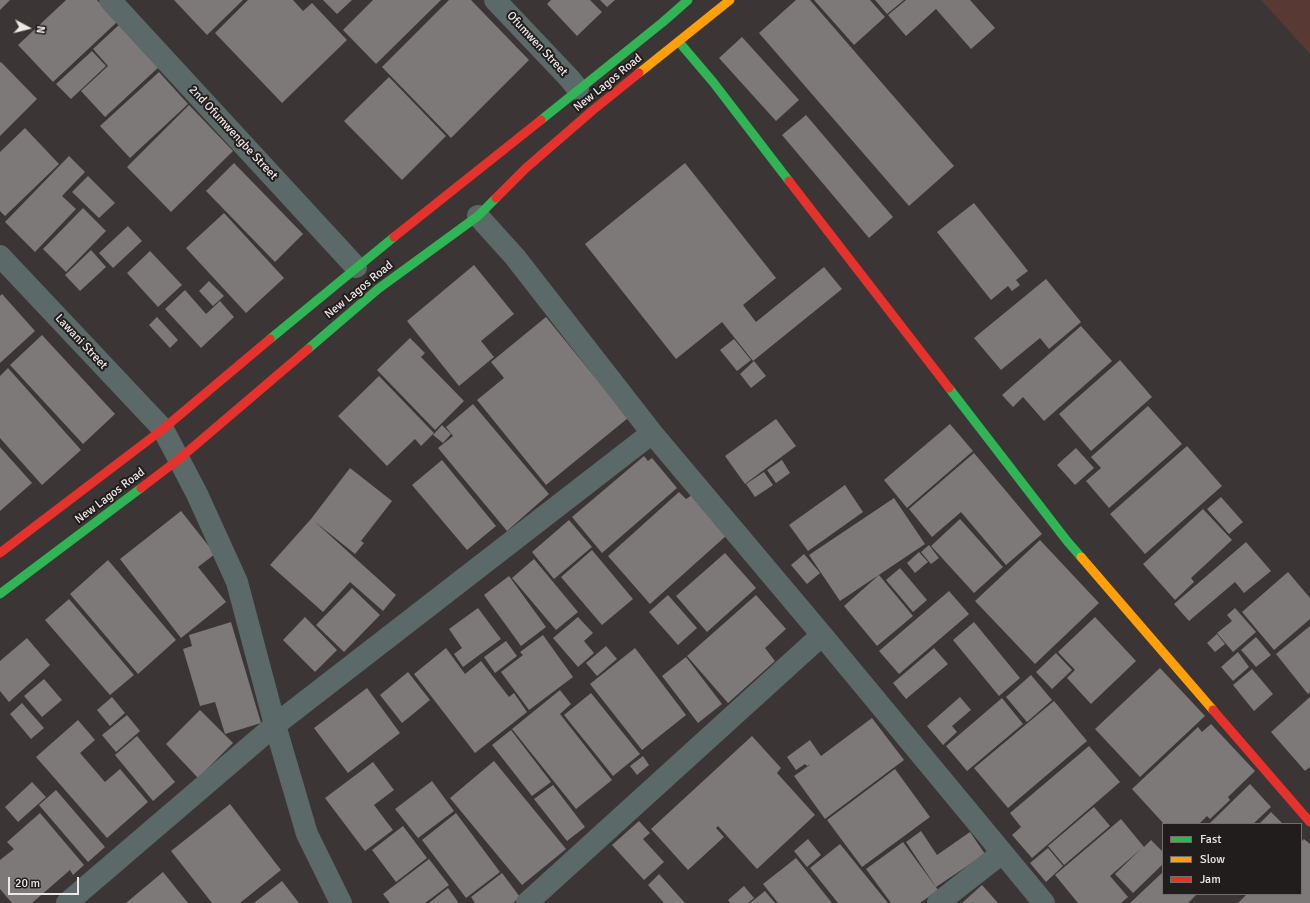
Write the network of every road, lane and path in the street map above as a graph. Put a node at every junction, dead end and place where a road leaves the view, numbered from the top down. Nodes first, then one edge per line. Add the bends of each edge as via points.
1 (110, 0) edge
2 (496, 0) edge
3 (688, 0) edge
4 (730, 0) edge
5 (679, 42) junction
6 (578, 89) junction
7 (478, 216) junction
8 (0, 256) edge
9 (356, 267) junction
10 (163, 429) junction
11 (652, 433) junction
12 (179, 459) junction
13 (0, 553) edge
14 (0, 594) edge
15 (822, 635) junction
16 (275, 725) junction
17 (1310, 822) edge
18 (1002, 853) junction
19 (67, 903) edge
20 (341, 903) edge
21 (527, 903) edge
22 (938, 903) edge
23 (1044, 903) edge

1 - 9 street, 2nd Ofumwengbe Street
2 - 6 street, Ofumwen Street
3 - 6 main road, New Lagos Road
4 - 5 main road, New Lagos Road
5 - 7 main road, New Lagos Road via 526,168
5 - 17 main road via 714,82 1068,542
6 - 9 main road, New Lagos Road
7 - 11 street via 515,257
7 - 12 main road, New Lagos Road via 378,288
8 - 10 street, Lawani Street
9 - 10 main road, New Lagos Road
10 - 12 street, Lawani Street
10 - 13 main road, New Lagos Road
11 - 15 street
11 - 16 street
12 - 14 main road, New Lagos Road
12 - 16 street, Lawani Street via 237,582
15 - 18 street
15 - 21 street
16 - 19 street
16 - 20 street, Lawani Street via 307,834
18 - 22 street
18 - 23 street

